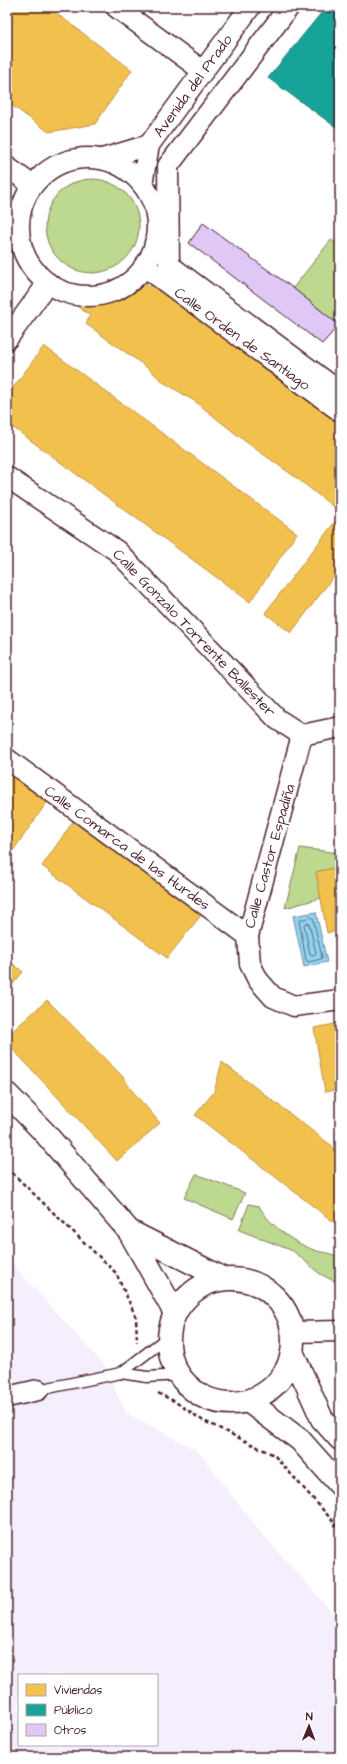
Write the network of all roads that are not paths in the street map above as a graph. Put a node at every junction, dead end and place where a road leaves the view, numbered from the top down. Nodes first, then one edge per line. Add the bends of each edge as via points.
1 (116, 7) edge
2 (250, 7) edge
3 (289, 7) edge
4 (203, 71) junction
5 (149, 145) junction
6 (102, 159) junction
7 (7, 167) edge
8 (142, 184) junction
9 (32, 185) junction
10 (144, 266) junction
11 (48, 284) junction
12 (7, 339) edge
13 (340, 392) edge
14 (340, 411) edge
15 (7, 477) edge
16 (340, 727) edge
17 (302, 735) junction
18 (7, 759) edge
19 (248, 936) junction
20 (340, 1000) edge
21 (7, 1094) edge
22 (129, 1231) junction
23 (224, 1279) junction
24 (175, 1313) junction
25 (340, 1331) edge
26 (293, 1332) junction
27 (168, 1337) junction
28 (293, 1354) junction
29 (121, 1373) junction
30 (180, 1376) junction
31 (38, 1390) joint
32 (7, 1397) edge
33 (248, 1402) junction
34 (340, 1439) edge
35 (340, 1485) edge

1 - 4 street
2 - 4 street, Avenida del Prado
3 - 13 street via 168,166 169,265
4 - 5 street, Avenida del Prado
5 - 6 street, Avenida del Prado
5 - 8 street, Avenida del Prado
6 - 8 street via 124,168
6 - 9 street via 82,158 63,162 46,171
7 - 9 street
8 - 10 street via 153,203 157,225 154,247
9 - 11 street via 22,205 18,227 25,255 32,268
10 - 11 street via 129,282 100,294 89,296 68,293
10 - 14 street, Calle Orden de Santiago
11 - 12 street
15 - 17 street, Calle Gonzalo Torrente Ballester via 117,551 277,719
16 - 17 street
17 - 19 street, Calle Castor Espadiña
18 - 19 street, Calle Comarca de las Hurdes
19 - 20 street, Calle Castor Espadiña via 250,964 258,980 273,997 294,1006
21 - 22 main road via 44,1132
22 - 23 main road
22 - 24 main road
23 - 24 main road via 203,1285 187,1296
23 - 26 main road via 247,1281 266,1290 285,1309
24 - 27 main road
25 - 26 street
26 - 28 main road
27 - 29 lane
27 - 30 main road via 171,1361
28 - 33 main road via 282,1377 267,1393
28 - 34 main road via 322,1419
29 - 30 lane via 147,1377
29 - 31 lane
30 - 33 main road via 204,1398 224,1403
31 - 32 street
33 - 35 main road via 300,1440

